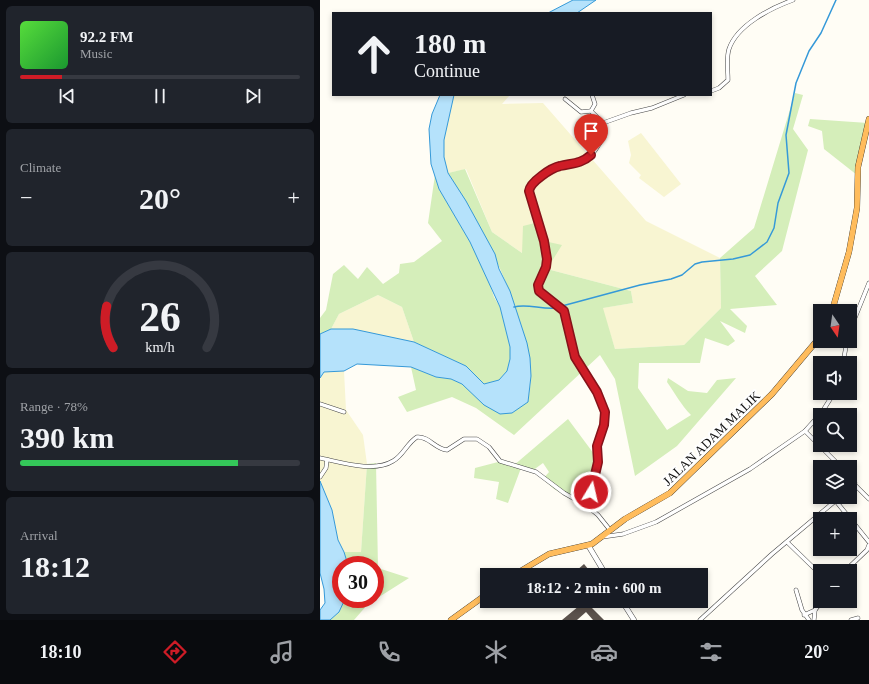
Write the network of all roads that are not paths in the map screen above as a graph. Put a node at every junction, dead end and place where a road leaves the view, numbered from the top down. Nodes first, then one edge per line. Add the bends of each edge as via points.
1 (792, 0) edge
2 (712, 91) edge
3 (592, 96) edge
4 (682, 96) edge
5 (564, 99) dead end
6 (591, 111) junction
7 (869, 119) edge
8 (603, 123) junction
9 (869, 283) edge
10 (834, 304) edge
11 (857, 313) edge
12 (813, 345) edge
13 (829, 400) edge
14 (320, 404) edge
15 (344, 412) dead end
16 (805, 431) junction
17 (320, 458) edge
18 (327, 460) junction
19 (834, 460) edge
20 (320, 477) edge
21 (857, 487) edge
22 (869, 499) edge
23 (830, 504) edge
24 (838, 504) edge
25 (587, 506) junction
26 (610, 530) junction
27 (601, 537) junction
28 (787, 542) junction
29 (869, 544) edge
30 (588, 545) junction
31 (852, 564) edge
32 (813, 567) edge
33 (526, 568) edge
34 (602, 568) edge
35 (796, 590) dead end
36 (480, 599) edge
37 (626, 608) edge
38 (815, 610) joint
39 (804, 615) junction
40 (858, 618) dead end
41 (451, 620) edge
42 (634, 620) edge
43 (700, 620) edge
44 (809, 620) edge
45 (814, 620) edge
46 (851, 620) edge

1 - 2 street via 759,16 740,32 729,48 728,80
3 - 6 street via 595,104
4 - 8 street
5 - 6 street via 581,112
6 - 8 street
7 - 10 highway via 858,167 857,208 849,252
8 - 25 street via 605,133 588,158 577,164 556,168 534,182 529,191 547,259 538,288 546,298 564,311 575,357 597,392 605,412 604,425 597,446 598,462
9 - 11 street
12 - 26 highway, JALAN ADAM MALIK via 772,394 680,484 664,498 636,512
13 - 16 street
14 - 15 street
16 - 19 street
16 - 27 street via 746,472 665,518 624,534
17 - 18 street
18 - 20 street via 326,468
18 - 25 street via 354,465 381,465 393,462 417,437 447,450 464,439 477,439 489,447 500,460 536,472 560,491
21 - 22 street
23 - 28 street
24 - 29 street
25 - 26 street
26 - 27 highway, JALAN ADAM MALIK
27 - 30 highway, JALAN ADAM MALIK
28 - 32 street
28 - 43 street
29 - 31 street via 867,550
30 - 33 highway, JALAN ADAM MALIK via 549,554
30 - 34 street
35 - 39 street
36 - 41 highway
37 - 42 street
38 - 39 street
38 - 45 street
39 - 44 street
40 - 46 street

